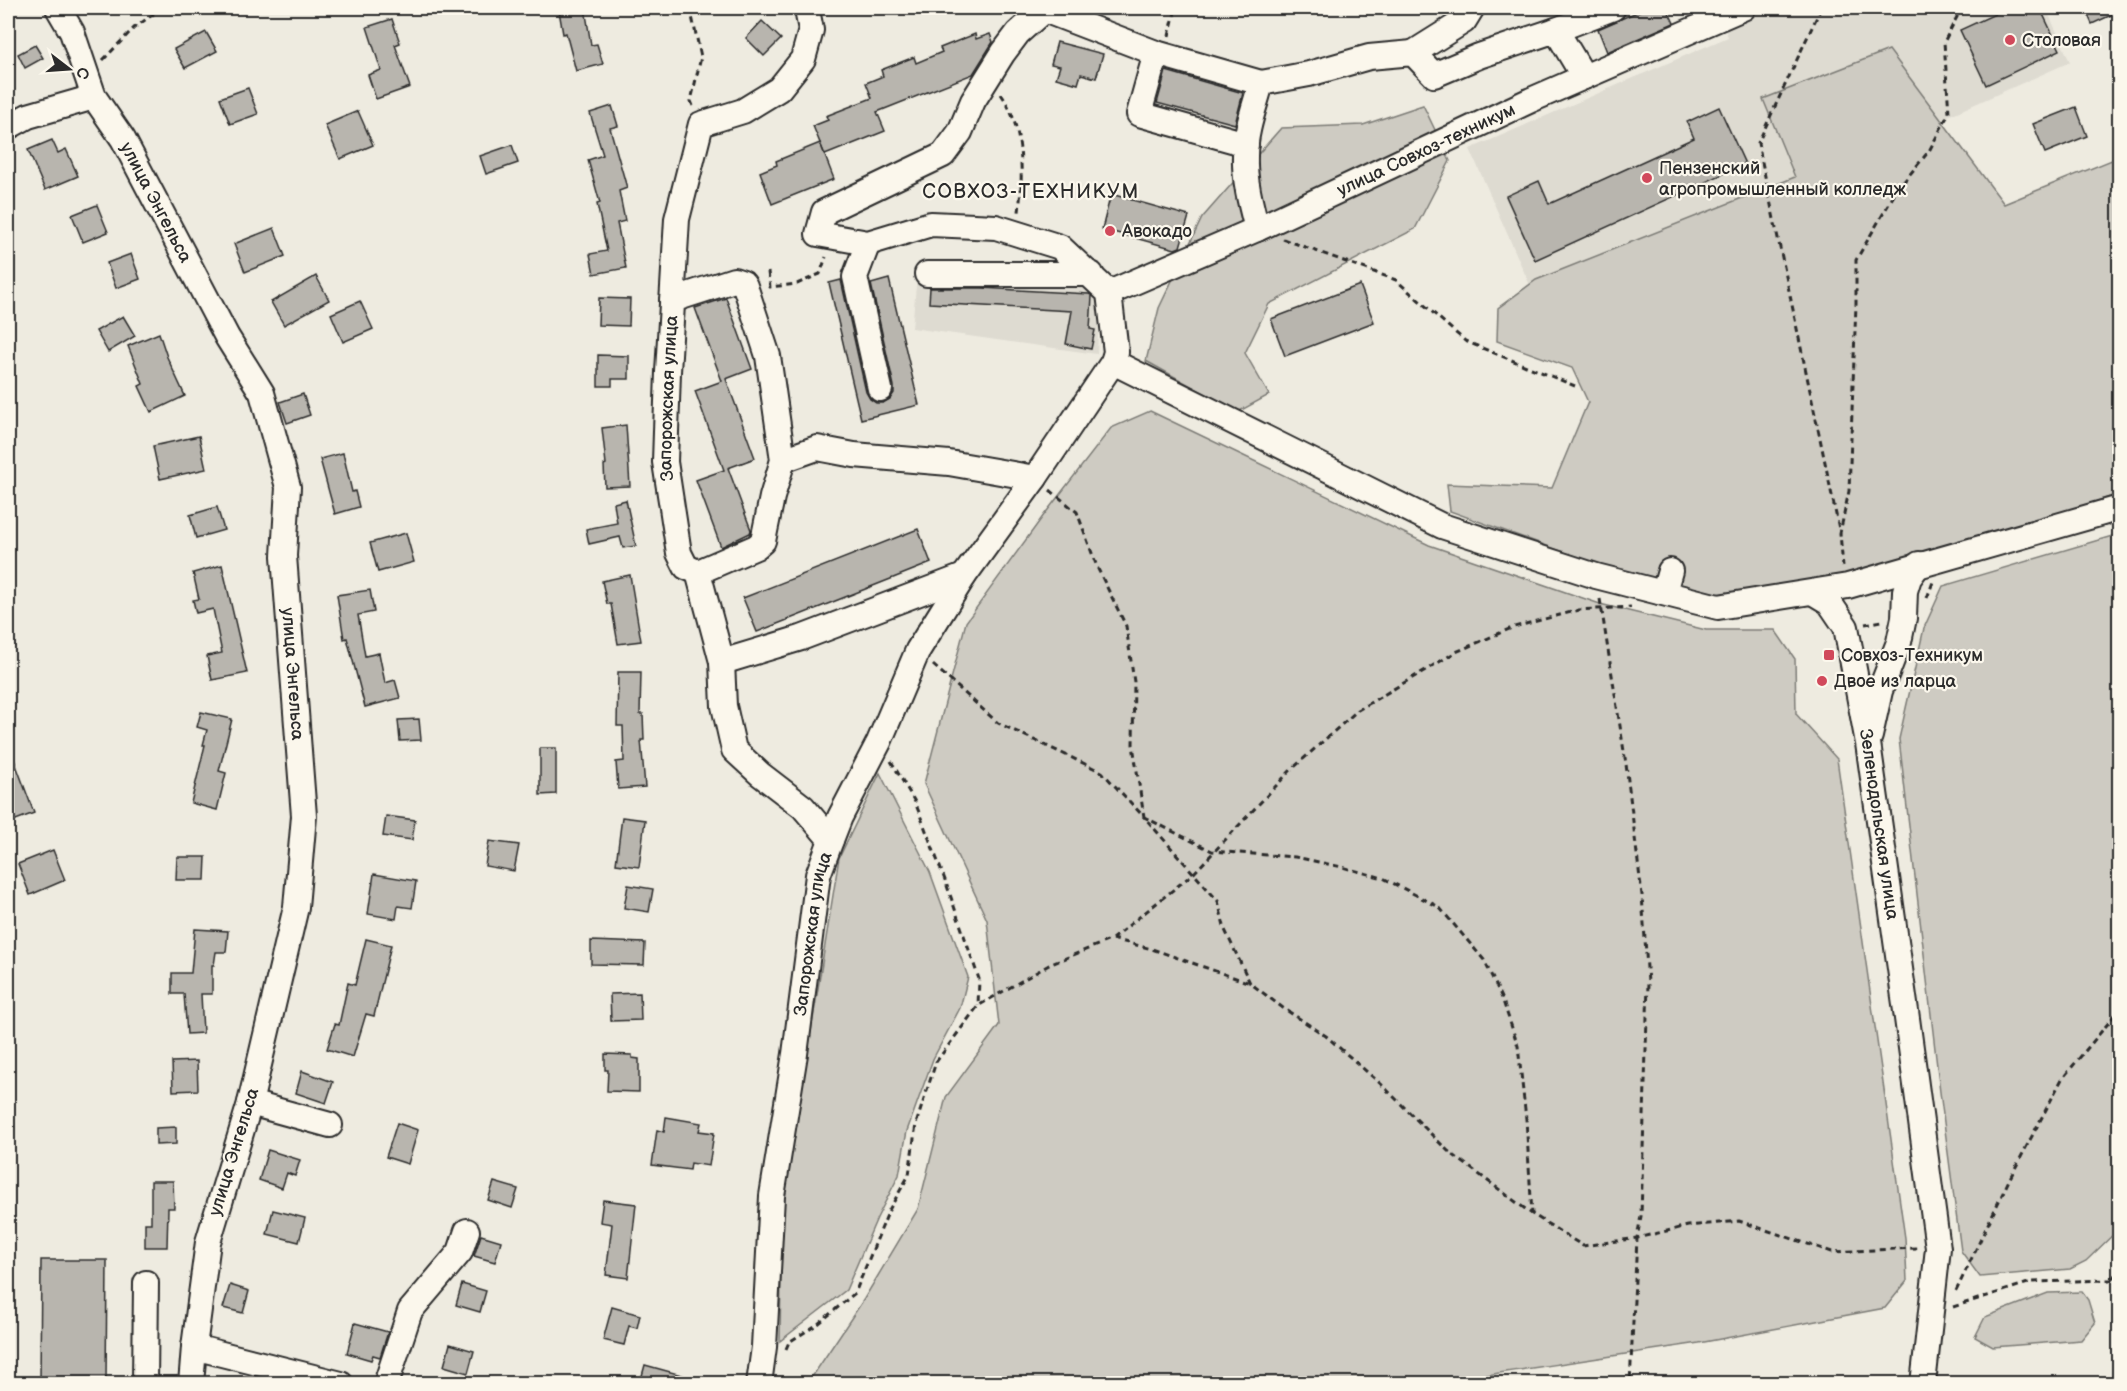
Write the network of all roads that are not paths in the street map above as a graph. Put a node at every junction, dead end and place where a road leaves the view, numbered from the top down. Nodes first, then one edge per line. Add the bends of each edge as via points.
1 (58, 8) edge
2 (805, 8) edge
3 (1472, 8) edge
4 (1613, 8) edge
5 (1743, 8) edge
6 (1042, 9) edge
7 (1556, 30) junction
8 (1413, 53) junction
9 (1160, 54) junction
10 (1584, 77) junction
11 (1261, 83) junction
12 (94, 97) junction
13 (8, 127) edge
14 (1246, 144) junction
15 (1257, 230) junction
16 (868, 243) junction
17 (927, 274) dead end
18 (1091, 274) junction
19 (1109, 293) junction
20 (672, 300) junction
21 (1113, 362) junction
22 (880, 389) dead end
23 (783, 460) junction
24 (1035, 478) junction
25 (2120, 508) edge
26 (1919, 564) junction
27 (1670, 571) dead end
28 (698, 572) junction
29 (963, 576) junction
30 (1858, 583) junction
31 (1660, 592) junction
32 (1814, 592) junction
33 (1897, 619) junction
34 (1852, 626) junction
35 (722, 662) junction
36 (1868, 743) junction
37 (831, 840) junction
38 (250, 1103) junction
39 (330, 1125) dead end
40 (467, 1231) dead end
41 (146, 1283) dead end
42 (194, 1347) junction
43 (145, 1383) edge
44 (191, 1383) edge
45 (341, 1383) edge
46 (386, 1383) edge
47 (759, 1383) edge
48 (1923, 1383) edge

1 - 12 street, улица Энгельса via 72,32
2 - 20 street, Запорожская улица via 812,30 803,59 779,89 743,111 701,124 677,219
3 - 8 street via 1464,21
4 - 7 street
5 - 10 street, улица Совхоз-техникум
6 - 9 street
6 - 16 street via 1018,33 943,155 824,212 818,234
7 - 8 street via 1434,75
7 - 10 street
8 - 11 street via 1369,57
9 - 11 street
9 - 14 street via 1139,114
10 - 15 street, улица Совхоз-техникум
11 - 14 street
12 - 13 street via 28,116
12 - 38 street, улица Энгельса via 123,139 227,337 262,393 288,487 284,556 304,816 296,907
14 - 15 street via 1249,197
15 - 19 street, улица Совхоз-техникум
16 - 18 street via 931,224 996,227 1060,247
16 - 22 street via 855,277
17 - 18 street
18 - 19 street
19 - 21 street via 1116,352
20 - 23 street via 734,280 746,286 768,356
20 - 28 street, Запорожская улица via 665,462 679,553 686,567
21 - 24 street
21 - 31 street via 1442,526 1596,576
23 - 24 street via 817,448
23 - 28 street via 763,542
24 - 29 street
25 - 26 street
26 - 30 street
26 - 33 street via 1909,578
27 - 31 street via 1664,592
28 - 35 street, Запорожская улица
29 - 35 street via 801,639
29 - 37 street via 918,652
30 - 32 street
30 - 33 street via 1885,591 1893,599
30 - 34 street
31 - 32 street via 1718,607
32 - 34 street, Зеленодольская улица
33 - 36 street via 1899,642 1880,691
34 - 36 street, Зеленодольская улица
35 - 37 street, Запорожская улица via 724,706 734,750 803,807
36 - 48 street, Зеленодольская улица via 1938,1248
37 - 47 street, Запорожская улица via 818,875 772,1196 765,1347
38 - 39 street
38 - 42 street, улица Энгельса via 208,1242
40 - 46 street via 460,1252 410,1311
41 - 43 street
42 - 44 street, улица Энгельса
42 - 45 street

